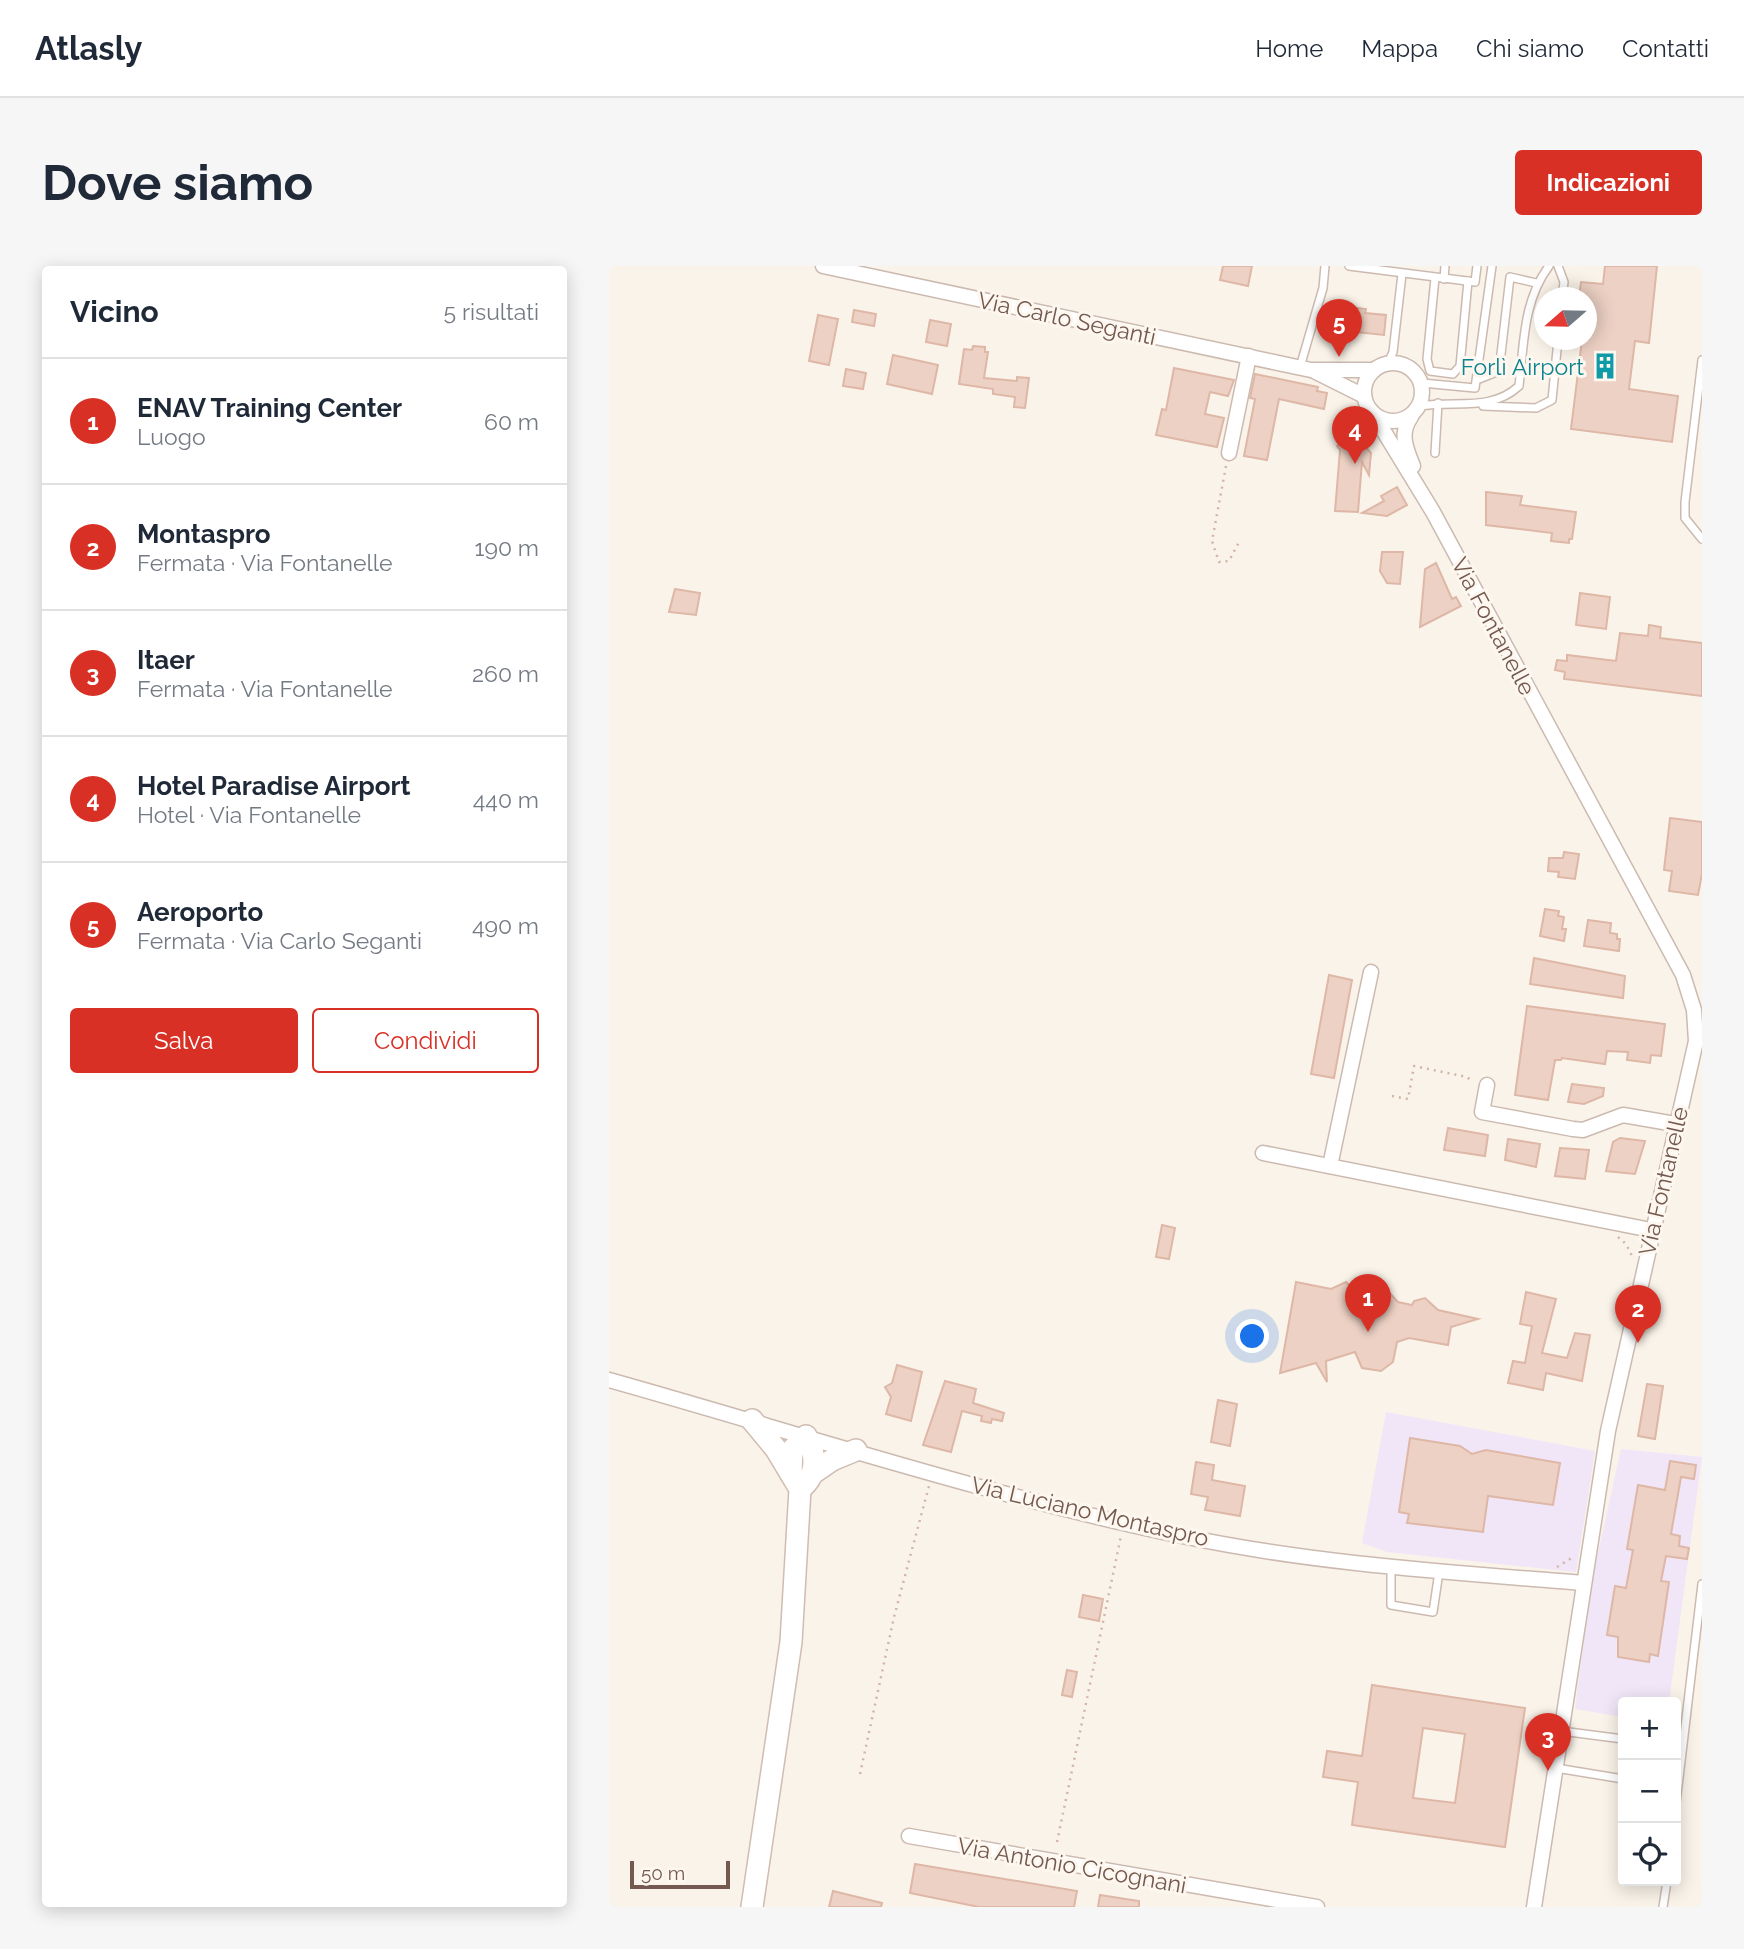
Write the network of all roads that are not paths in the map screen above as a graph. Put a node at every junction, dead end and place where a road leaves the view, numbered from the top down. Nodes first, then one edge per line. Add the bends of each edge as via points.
1 (823, 266) edge
2 (1325, 266) edge
3 (1349, 266) edge
4 (1413, 266) edge
5 (1445, 266) edge
6 (1477, 266) edge
7 (1492, 266) edge
8 (1549, 266) edge
9 (1558, 266) edge
10 (1380, 268) edge
11 (1402, 274) junction
12 (1411, 276) junction
13 (1440, 279) junction
14 (1468, 281) junction
15 (1537, 283) junction
16 (1563, 287) edge
17 (1557, 350) edge
18 (1249, 356) junction
19 (1702, 360) edge
20 (1388, 363) junction
21 (1305, 368) junction
22 (1374, 370) junction
23 (1479, 379) junction
24 (1422, 383) junction
25 (1364, 396) junction
26 (1438, 402) junction
27 (1475, 406) junction
28 (1415, 411) junction
29 (1372, 412) junction
30 (1229, 453) road end
31 (1435, 453) dead end
32 (1433, 512) junction
33 (1702, 539) edge
34 (1371, 972) dead end
35 (1487, 1085) road end
36 (1675, 1124) junction
37 (1263, 1153) dead end
38 (1330, 1166) junction
39 (1651, 1230) junction
40 (609, 1380) edge
41 (752, 1420) junction
42 (806, 1436) junction
43 (856, 1450) junction
44 (801, 1479) junction
45 (1391, 1567) junction
46 (1439, 1572) junction
47 (1582, 1583) junction
48 (1702, 1584) edge
49 (1560, 1731) junction
50 (1618, 1738) edge
51 (1681, 1761) edge
52 (1555, 1768) junction
53 (1618, 1778) edge
54 (909, 1836) dead end
55 (1666, 1886) edge
56 (752, 1907) edge
57 (1317, 1907) edge
58 (1534, 1907) edge
59 (1663, 1907) edge

1 - 18 street, Via Carlo Seganti
2 - 21 lane
3 - 10 lane
4 - 12 lane
5 - 13 lane
6 - 14 lane via 1475,282
7 - 23 lane
8 - 15 lane
9 - 16 lane
10 - 11 lane
11 - 12 lane
11 - 20 lane
12 - 13 lane
13 - 14 lane
13 - 14 lane via 1427,359 1430,371 1453,374 1460,366
15 - 23 lane via 1510,277 1499,371
15 - 27 lane via 1529,304 1519,386 1509,395
17 - 27 lane via 1552,400 1537,408
18 - 21 street, Via Carlo Seganti
18 - 30 street
19 - 33 lane via 1685,518
20 - 22 street
20 - 24 street via 1408,366
21 - 22 street, Via Carlo Seganti
21 - 25 street, Via Carlo Seganti
22 - 25 street
23 - 24 lane via 1475,388
24 - 28 street
25 - 29 street
26 - 27 lane
26 - 28 lane
26 - 31 lane
28 - 29 street via 1389,422
28 - 32 street, Via Fontanelle via 1404,431 1406,447
29 - 32 street, Via Fontanelle
32 - 36 street, Via Fontanelle via 1683,975 1694,1010 1696,1041
34 - 38 street
35 - 36 street via 1482,1112 1573,1129 1623,1115
36 - 39 street, Via Fontanelle
37 - 38 street
38 - 39 street
39 - 47 street, Via Fontanelle
40 - 41 street, Via Luciano Montaspro
41 - 42 street, Via Luciano Montaspro
41 - 44 street
42 - 43 street, Via Luciano Montaspro
42 - 44 street via 792,1450
43 - 44 street
43 - 45 street, Via Luciano Montaspro via 1123,1523 1287,1554
44 - 56 street via 789,1667
45 - 46 street, Via Luciano Montaspro
45 - 46 lane via 1391,1605 1433,1612
46 - 47 street, Via Luciano Montaspro
47 - 49 street, Via Fontanelle
48 - 51 lane
49 - 50 lane
49 - 52 street, Via Fontanelle
52 - 53 lane
52 - 58 street, Via Fontanelle
54 - 57 street, Via Antonio Cicognani
55 - 59 lane

